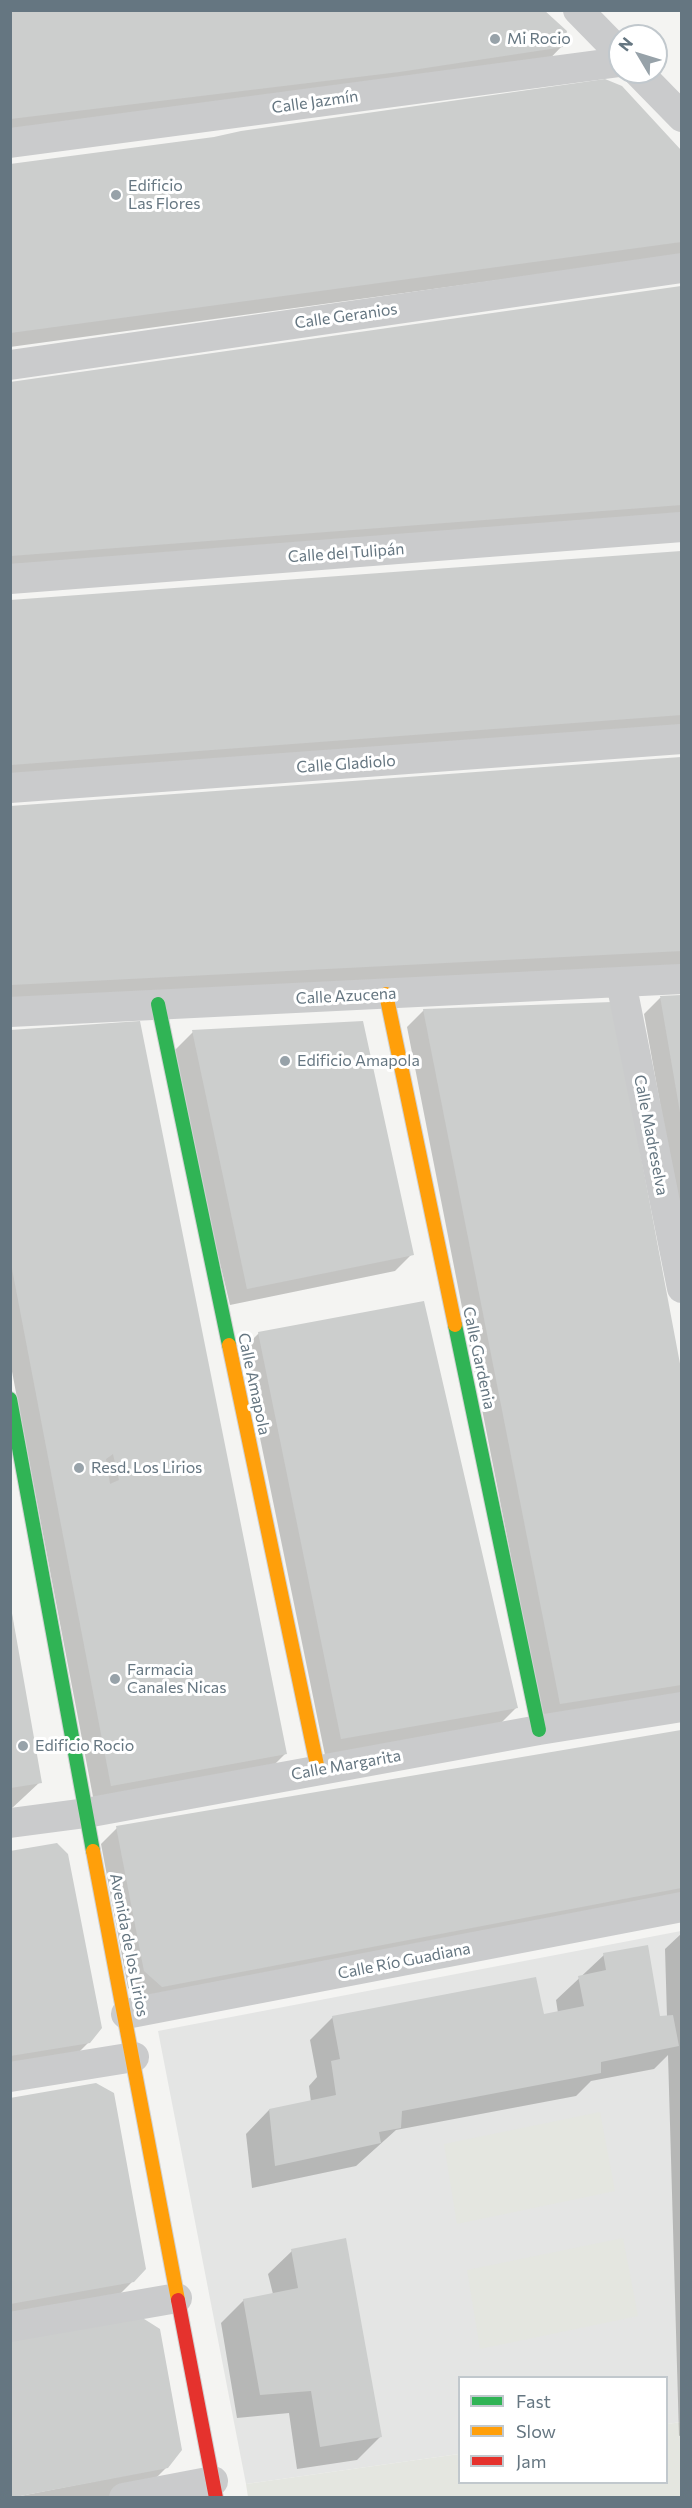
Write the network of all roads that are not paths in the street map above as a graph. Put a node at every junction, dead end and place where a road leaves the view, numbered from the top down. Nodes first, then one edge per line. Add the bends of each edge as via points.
1 (578, 10) edge
2 (608, 41) edge
3 (608, 64) edge
4 (649, 84) edge
5 (681, 117) edge
6 (10, 142) edge
7 (681, 268) edge
8 (10, 364) edge
9 (681, 527) edge
10 (10, 579) edge
11 (681, 739) edge
12 (10, 788) edge
13 (681, 979) edge
14 (621, 982) junction
15 (386, 994) junction
16 (158, 1004) junction
17 (10, 1012) edge
18 (681, 1287) edge
19 (10, 1399) edge
20 (681, 1707) edge
21 (539, 1730) junction
22 (318, 1770) junction
23 (86, 1813) junction
24 (10, 1823) edge
25 (681, 1907) edge
26 (126, 2014) junction
27 (134, 2057) junction
28 (10, 2077) edge
29 (177, 2298) junction
30 (10, 2326) edge
31 (215, 2489) edge
32 (124, 2498) edge

1 - 2 street
3 - 6 street, Calle Jazmín
4 - 5 street
7 - 8 street, Calle Geranios
9 - 10 street, Calle del Tulipán
11 - 12 street, Calle Gladiolo
13 - 14 street, Calle Azucena
14 - 15 street, Calle Azucena
14 - 18 street, Calle Madreselva
15 - 16 street, Calle Azucena
15 - 21 street, Calle Gardenia
16 - 17 street, Calle Azucena
16 - 22 street, Calle Amapola
19 - 23 street, Avenida de los Lirios
20 - 21 street, Calle Margarita
21 - 22 street, Calle Margarita
22 - 23 street, Calle Margarita
23 - 24 street, Calle Margarita
23 - 26 street, Avenida de los Lirios
25 - 26 street, Calle Río Guadiana
26 - 27 street, Avenida de los Lirios
27 - 28 street
27 - 29 street, Avenida de los Lirios
29 - 30 street
29 - 31 street, Avenida de los Lirios
31 - 32 street

